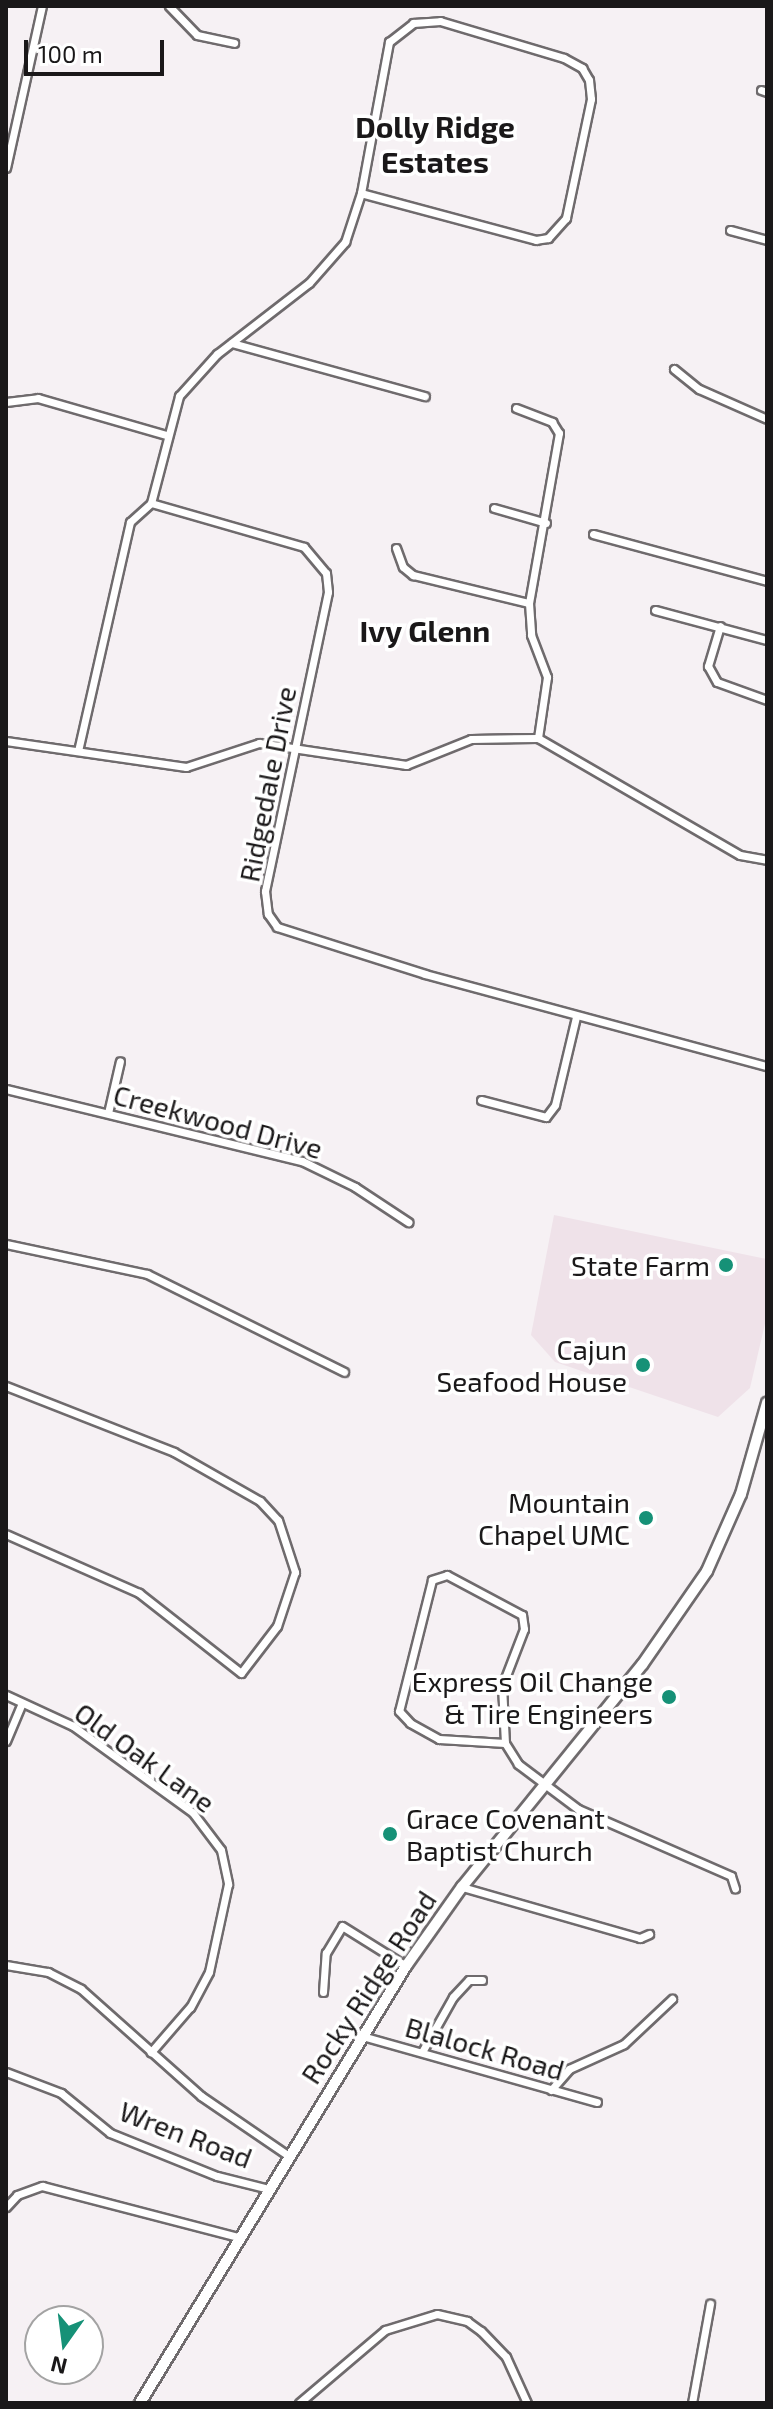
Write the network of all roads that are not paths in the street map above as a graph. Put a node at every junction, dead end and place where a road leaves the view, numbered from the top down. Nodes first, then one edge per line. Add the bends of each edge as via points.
1 (42, 6) edge
2 (169, 6) edge
3 (234, 43) dead end
4 (10, 119) edge
5 (6, 168) edge
6 (361, 193) junction
7 (730, 230) dead end
8 (767, 240) edge
9 (232, 343) junction
10 (674, 369) dead end
11 (425, 396) dead end
12 (6, 402) edge
13 (516, 408) dead end
14 (767, 419) edge
15 (166, 435) junction
16 (151, 503) junction
17 (494, 508) dead end
18 (546, 523) junction
19 (593, 534) dead end
20 (396, 548) dead end
21 (767, 581) edge
22 (529, 603) junction
23 (655, 610) dead end
24 (720, 626) junction
25 (767, 640) edge
26 (767, 700) edge
27 (538, 738) junction
28 (6, 741) edge
29 (296, 745) junction
30 (78, 751) junction
31 (767, 860) edge
32 (576, 1017) junction
33 (120, 1061) dead end
34 (767, 1066) edge
35 (6, 1089) edge
36 (481, 1100) dead end
37 (108, 1113) junction
38 (408, 1222) dead end
39 (6, 1244) edge
40 (344, 1372) dead end
41 (6, 1386) edge
42 (767, 1403) edge
43 (6, 1534) edge
44 (6, 1695) edge
45 (22, 1703) junction
46 (6, 1741) edge
47 (505, 1743) junction
48 (546, 1783) junction
49 (462, 1887) junction
50 (735, 1888) dead end
51 (649, 1934) dead end
52 (6, 1965) edge
53 (406, 1966) junction
54 (482, 1980) dead end
55 (323, 1992) dead end
56 (672, 1999) dead end
57 (360, 2035) junction
58 (151, 2052) junction
59 (422, 2052) junction
60 (6, 2072) edge
61 (551, 2090) junction
62 (597, 2102) dead end
63 (289, 2156) junction
64 (269, 2189) junction
65 (6, 2207) edge
66 (241, 2238) junction
67 (710, 2304) dead end
68 (140, 2403) edge
69 (299, 2403) edge
70 (527, 2403) edge
71 (692, 2403) edge

1 - 4 street via 21,107
2 - 3 street via 197,35
4 - 5 street
6 - 6 street via 389,42 413,23 440,21 564,58 582,68 589,80 591,99 566,218 548,238 536,240
6 - 9 street via 334,258
7 - 8 street
9 - 11 street
9 - 15 street via 192,376
10 - 14 street via 699,389
12 - 15 street via 38,398
13 - 18 street via 552,422 559,433
15 - 16 street
16 - 29 street, Ridgedale Drive via 304,547 317,556 328,592
16 - 30 street via 130,522
17 - 18 street
18 - 22 street
19 - 21 street
20 - 22 street via 403,567 413,575
22 - 27 street via 531,635 547,677
23 - 24 street
24 - 25 street
24 - 26 street via 708,666 717,682
27 - 29 street via 471,739 406,765
27 - 31 street via 740,855
28 - 30 street
29 - 30 street via 259,743 186,767
29 - 32 street, Ridgedale Drive via 265,891 268,914 277,927
32 - 34 street, Ridgedale Drive
32 - 36 street via 555,1105 546,1117
33 - 37 street
35 - 37 street, Creekwood Drive
37 - 38 street, Creekwood Drive via 302,1161
39 - 40 street via 147,1274
41 - 43 street via 174,1452 260,1501 278,1520 295,1572 277,1626 241,1673 139,1593
42 - 48 main road, Rocky Ridge Road via 741,1494 707,1571 662,1640
44 - 45 street, Old Oak Lane
45 - 46 street
45 - 58 street, Old Oak Lane via 73,1726 193,1813 221,1850 228,1884 209,1972 190,2007
47 - 47 street via 502,1686 524,1629 522,1615 447,1575 432,1580 399,1711 439,1739
47 - 48 street via 518,1764
48 - 49 main road, Rocky Ridge Road
48 - 50 street via 578,1809 731,1876
49 - 51 street via 640,1938
49 - 53 main road, Rocky Ridge Road
52 - 58 street via 64,1979
53 - 55 street via 342,1926 326,1953
53 - 57 main road, Rocky Ridge Road
54 - 59 street via 469,1980 453,1997
56 - 61 street via 624,2044 569,2069
57 - 59 street, Blalock Road
57 - 63 main road, Rocky Ridge Road
58 - 63 street via 212,2104
59 - 61 street, Blalock Road
60 - 64 street, Wren Road via 61,2093 110,2133 217,2176
61 - 62 street, Blalock Road
63 - 64 main road, Rocky Ridge Road
64 - 66 main road, Rocky Ridge Road
65 - 66 street via 17,2195 42,2186
66 - 68 main road, Rocky Ridge Road
67 - 71 street
69 - 70 street via 385,2330 437,2314 467,2321 481,2331 506,2357

